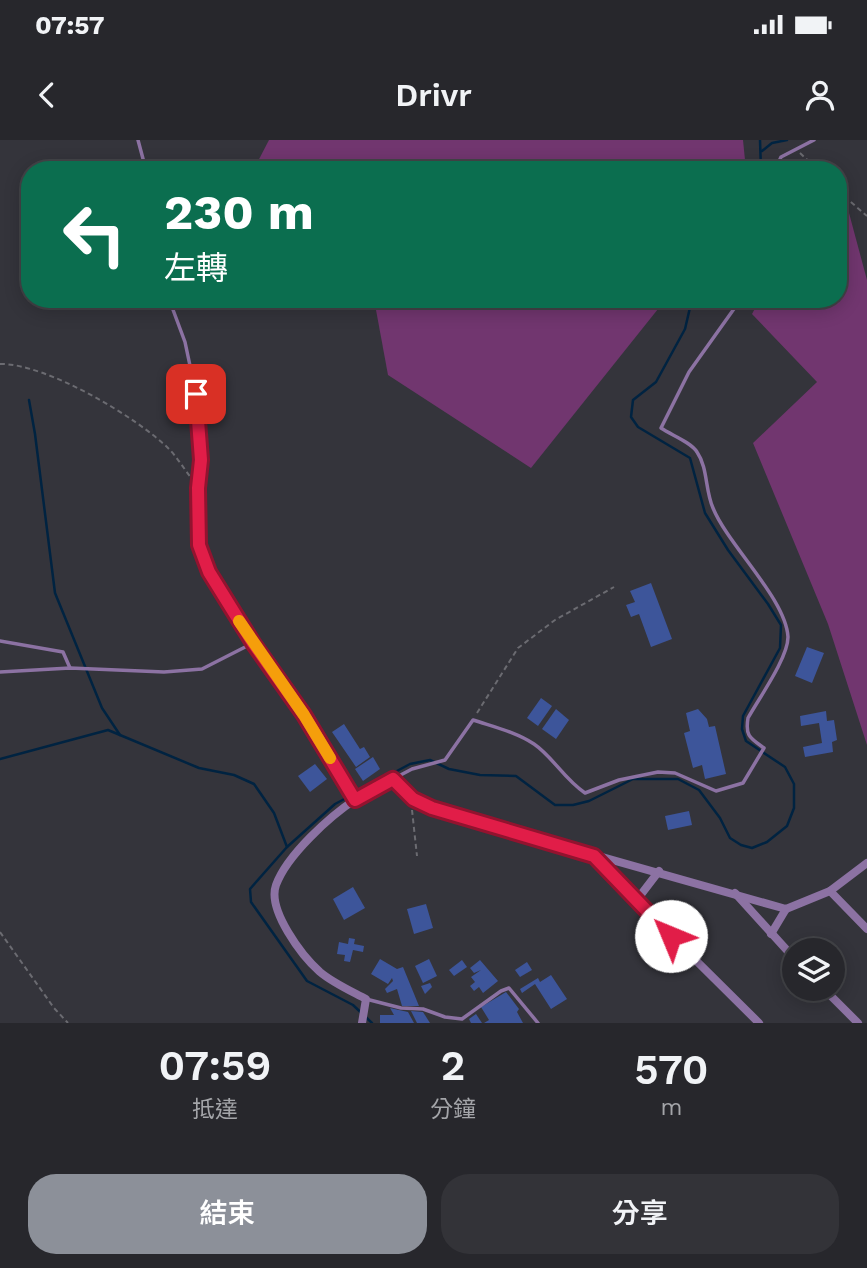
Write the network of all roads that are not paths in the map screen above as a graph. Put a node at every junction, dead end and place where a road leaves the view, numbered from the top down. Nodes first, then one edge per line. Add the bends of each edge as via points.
1 (138, 140) edge
2 (814, 140) edge
3 (144, 161) edge
4 (779, 161) edge
5 (173, 308) edge
6 (735, 308) edge
7 (0, 641) edge
8 (253, 643) junction
9 (70, 668) junction
10 (0, 672) edge
11 (393, 779) junction
12 (355, 800) junction
13 (594, 856) junction
14 (867, 863) edge
15 (659, 871) junction
16 (830, 891) junction
17 (734, 892) junction
18 (636, 901) junction
19 (786, 909) junction
20 (867, 929) edge
21 (771, 934) junction
22 (782, 945) edge
23 (365, 1001) junction
24 (836, 1001) edge
25 (362, 1021) edge
26 (464, 1021) edge
27 (538, 1023) edge
28 (759, 1023) edge
29 (858, 1023) edge

1 - 3 lane
2 - 4 lane
5 - 8 lane via 186,342 196,394 201,460 199,545 209,572
6 - 11 lane via 689,372 661,428 696,450 712,508 786,625 788,641 781,660 748,718 750,738 764,748 743,783 716,791 674,773 658,772 585,793 535,745 473,720 445,760
7 - 9 lane via 63,652
8 - 9 lane via 202,669
8 - 12 lane via 304,715
9 - 10 lane
11 - 12 street
11 - 13 street via 413,799 432,808
12 - 23 street via 292,860 276,886 275,902 305,958
13 - 15 street
13 - 18 street
14 - 16 street
15 - 17 street
15 - 18 street
16 - 19 street
16 - 20 street
17 - 19 street
17 - 21 street
18 - 28 street
19 - 21 street
21 - 22 street
23 - 25 street
23 - 26 lane via 423,1009
24 - 29 street
26 - 27 lane via 509,988

